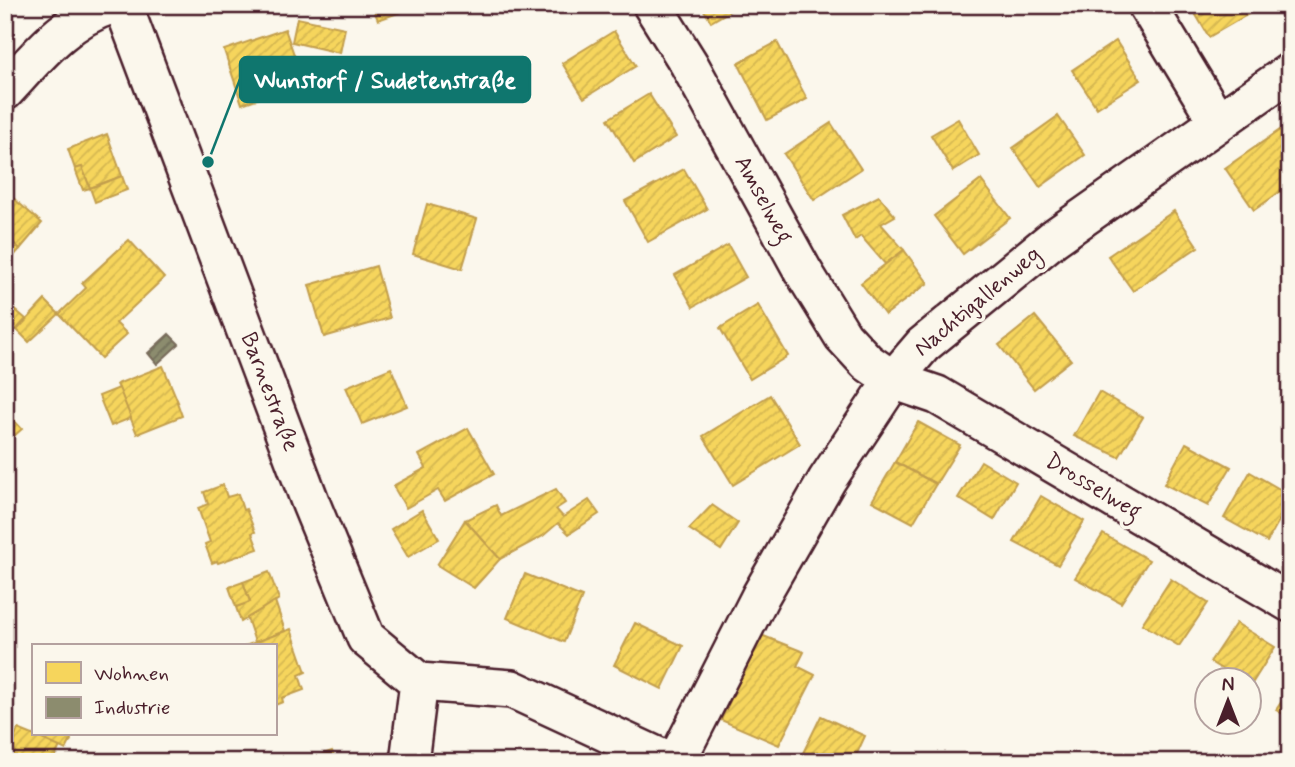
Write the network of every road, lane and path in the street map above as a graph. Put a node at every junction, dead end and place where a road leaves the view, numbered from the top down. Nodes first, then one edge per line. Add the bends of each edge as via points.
1 (111, 5) edge
2 (123, 5) edge
3 (652, 5) edge
4 (1147, 5) edge
5 (1290, 72) edge
6 (5, 91) edge
7 (1218, 122) junction
8 (893, 380) junction
9 (1290, 603) edge
10 (419, 682) junction
11 (409, 762) edge
12 (670, 762) edge
13 (676, 762) edge

1 - 6 street via 93,11 53,39
2 - 10 street, Barnestraße via 366,638
3 - 8 street, Amselweg via 844,336 867,362
4 - 7 street
5 - 7 street, Nachtigallenweg
7 - 8 street, Nachtigallenweg via 1044,247 923,345
8 - 9 street, Drosselweg via 937,395
8 - 13 street, Nachtigallenweg via 827,480 761,595
10 - 11 street
10 - 12 street via 512,689

